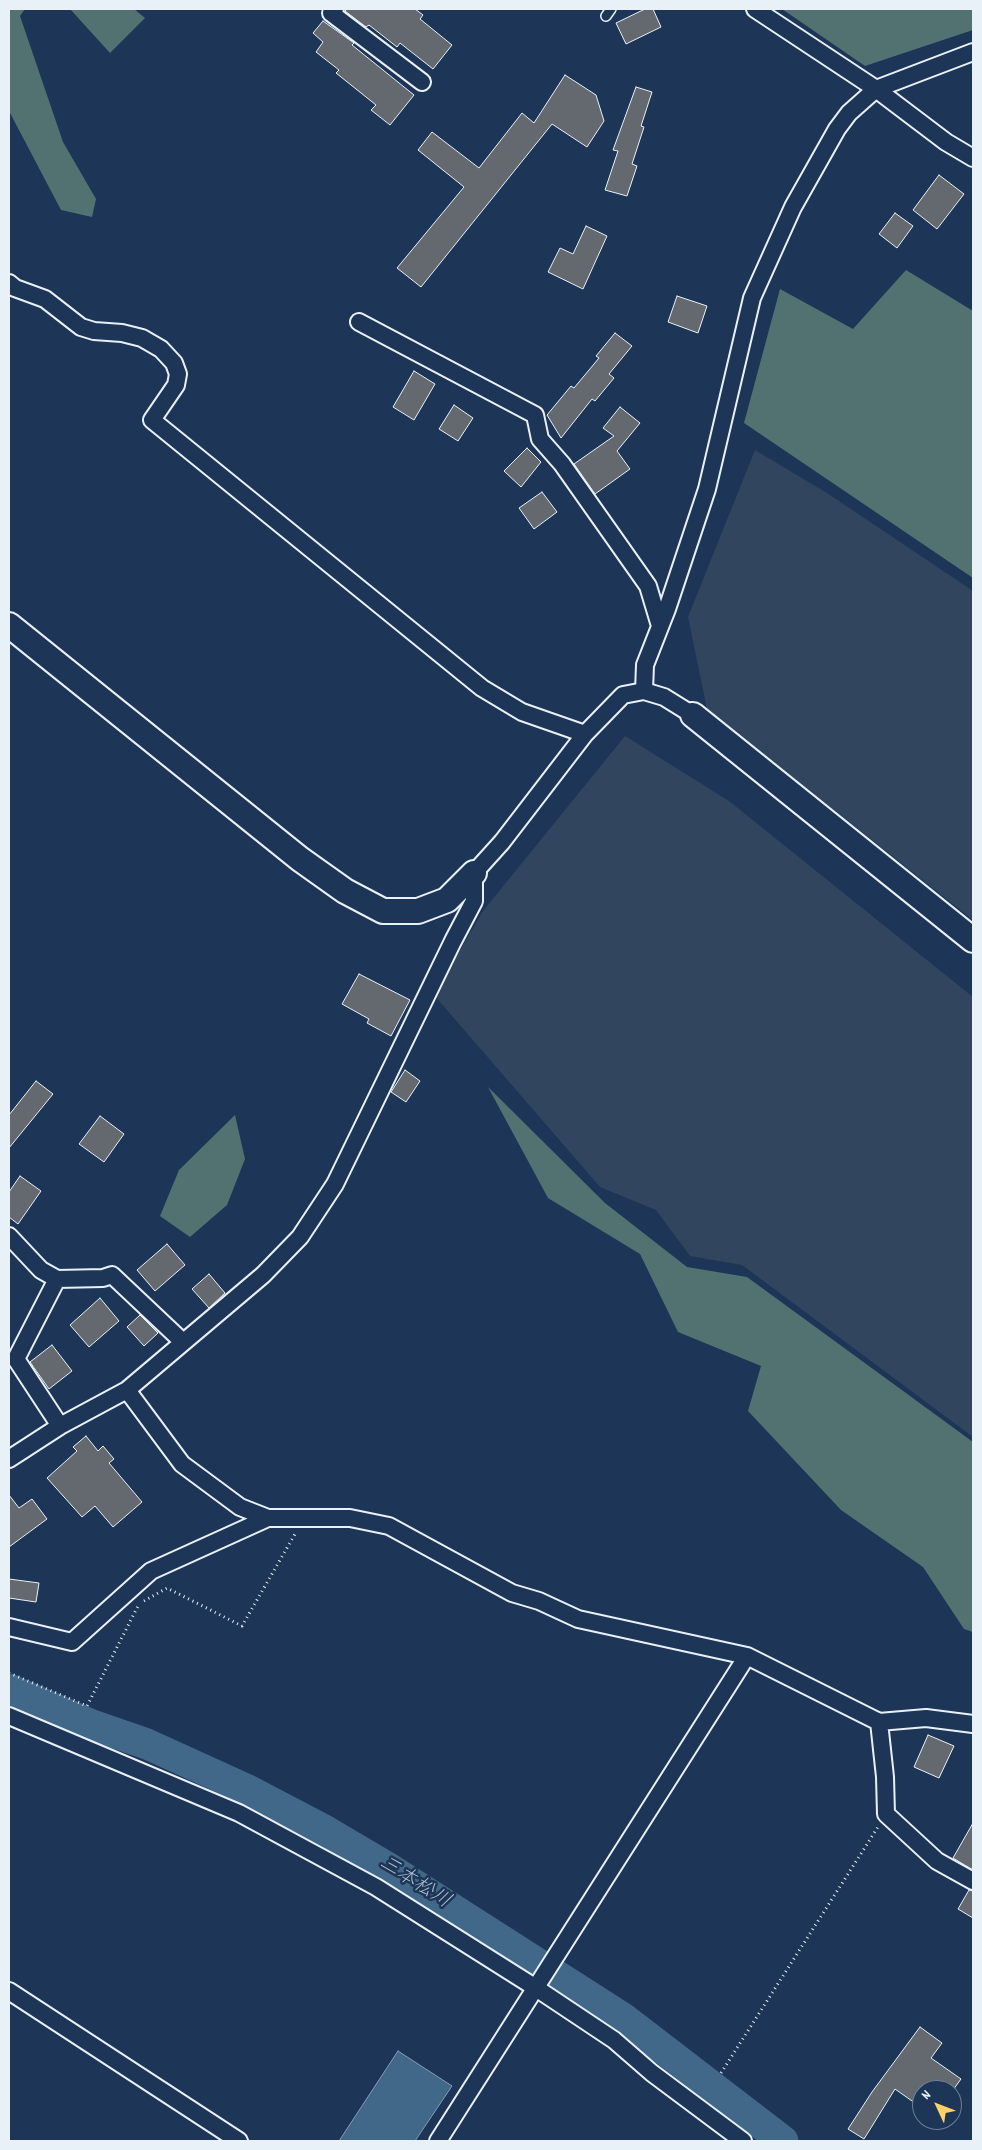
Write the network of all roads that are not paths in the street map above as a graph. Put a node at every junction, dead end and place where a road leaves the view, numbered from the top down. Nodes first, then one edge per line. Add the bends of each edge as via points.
1 (334, 9) edge
2 (755, 9) edge
3 (969, 58) edge
4 (422, 82) dead end
5 (876, 89) junction
6 (973, 158) edge
7 (9, 283) edge
8 (359, 322) dead end
9 (9, 625) edge
10 (660, 626) junction
11 (644, 691) junction
12 (693, 715) joint
13 (585, 734) junction
14 (474, 873) junction
15 (973, 940) edge
16 (9, 1236) edge
17 (57, 1280) junction
18 (182, 1342) junction
19 (127, 1390) junction
20 (60, 1426) junction
21 (9, 1458) edge
22 (268, 1518) junction
23 (9, 1627) edge
24 (747, 1656) junction
25 (9, 1716) edge
26 (879, 1722) junction
27 (973, 1724) edge
28 (973, 1881) edge
29 (536, 1988) junction
30 (9, 1991) edge
31 (239, 2141) edge
32 (438, 2141) edge
33 (743, 2141) edge

1 - 4 street via 331,13
2 - 5 street
3 - 5 street
5 - 6 street via 946,142
5 - 10 street via 849,113 837,130 793,207 752,298 707,489
7 - 13 street via 45,299 81,327 142,338 161,348 174,363 178,374 176,385 152,420 482,688 522,712
8 - 10 street via 535,415 540,439 562,464 648,586
9 - 14 street via 300,859 346,891 383,911 418,911 447,900
10 - 11 street via 645,665
11 - 12 street via 664,697
11 - 13 street via 624,696
12 - 15 street
13 - 14 street via 502,842
14 - 18 street via 474,901 335,1184 300,1237 263,1276
16 - 17 street via 42,1270
17 - 18 street via 112,1275
17 - 20 street via 16,1359
18 - 19 street
19 - 20 street
19 - 22 street via 182,1464 240,1507
20 - 21 street
22 - 23 street via 151,1571 72,1642
22 - 24 street via 350,1518 389,1526 512,1593 539,1600 578,1619
24 - 26 street
24 - 29 street
25 - 29 street via 239,1813 376,1887
26 - 27 street via 926,1718
26 - 28 street via 886,1814 937,1862
29 - 32 street
29 - 33 street via 614,2040 652,2073
30 - 31 street

